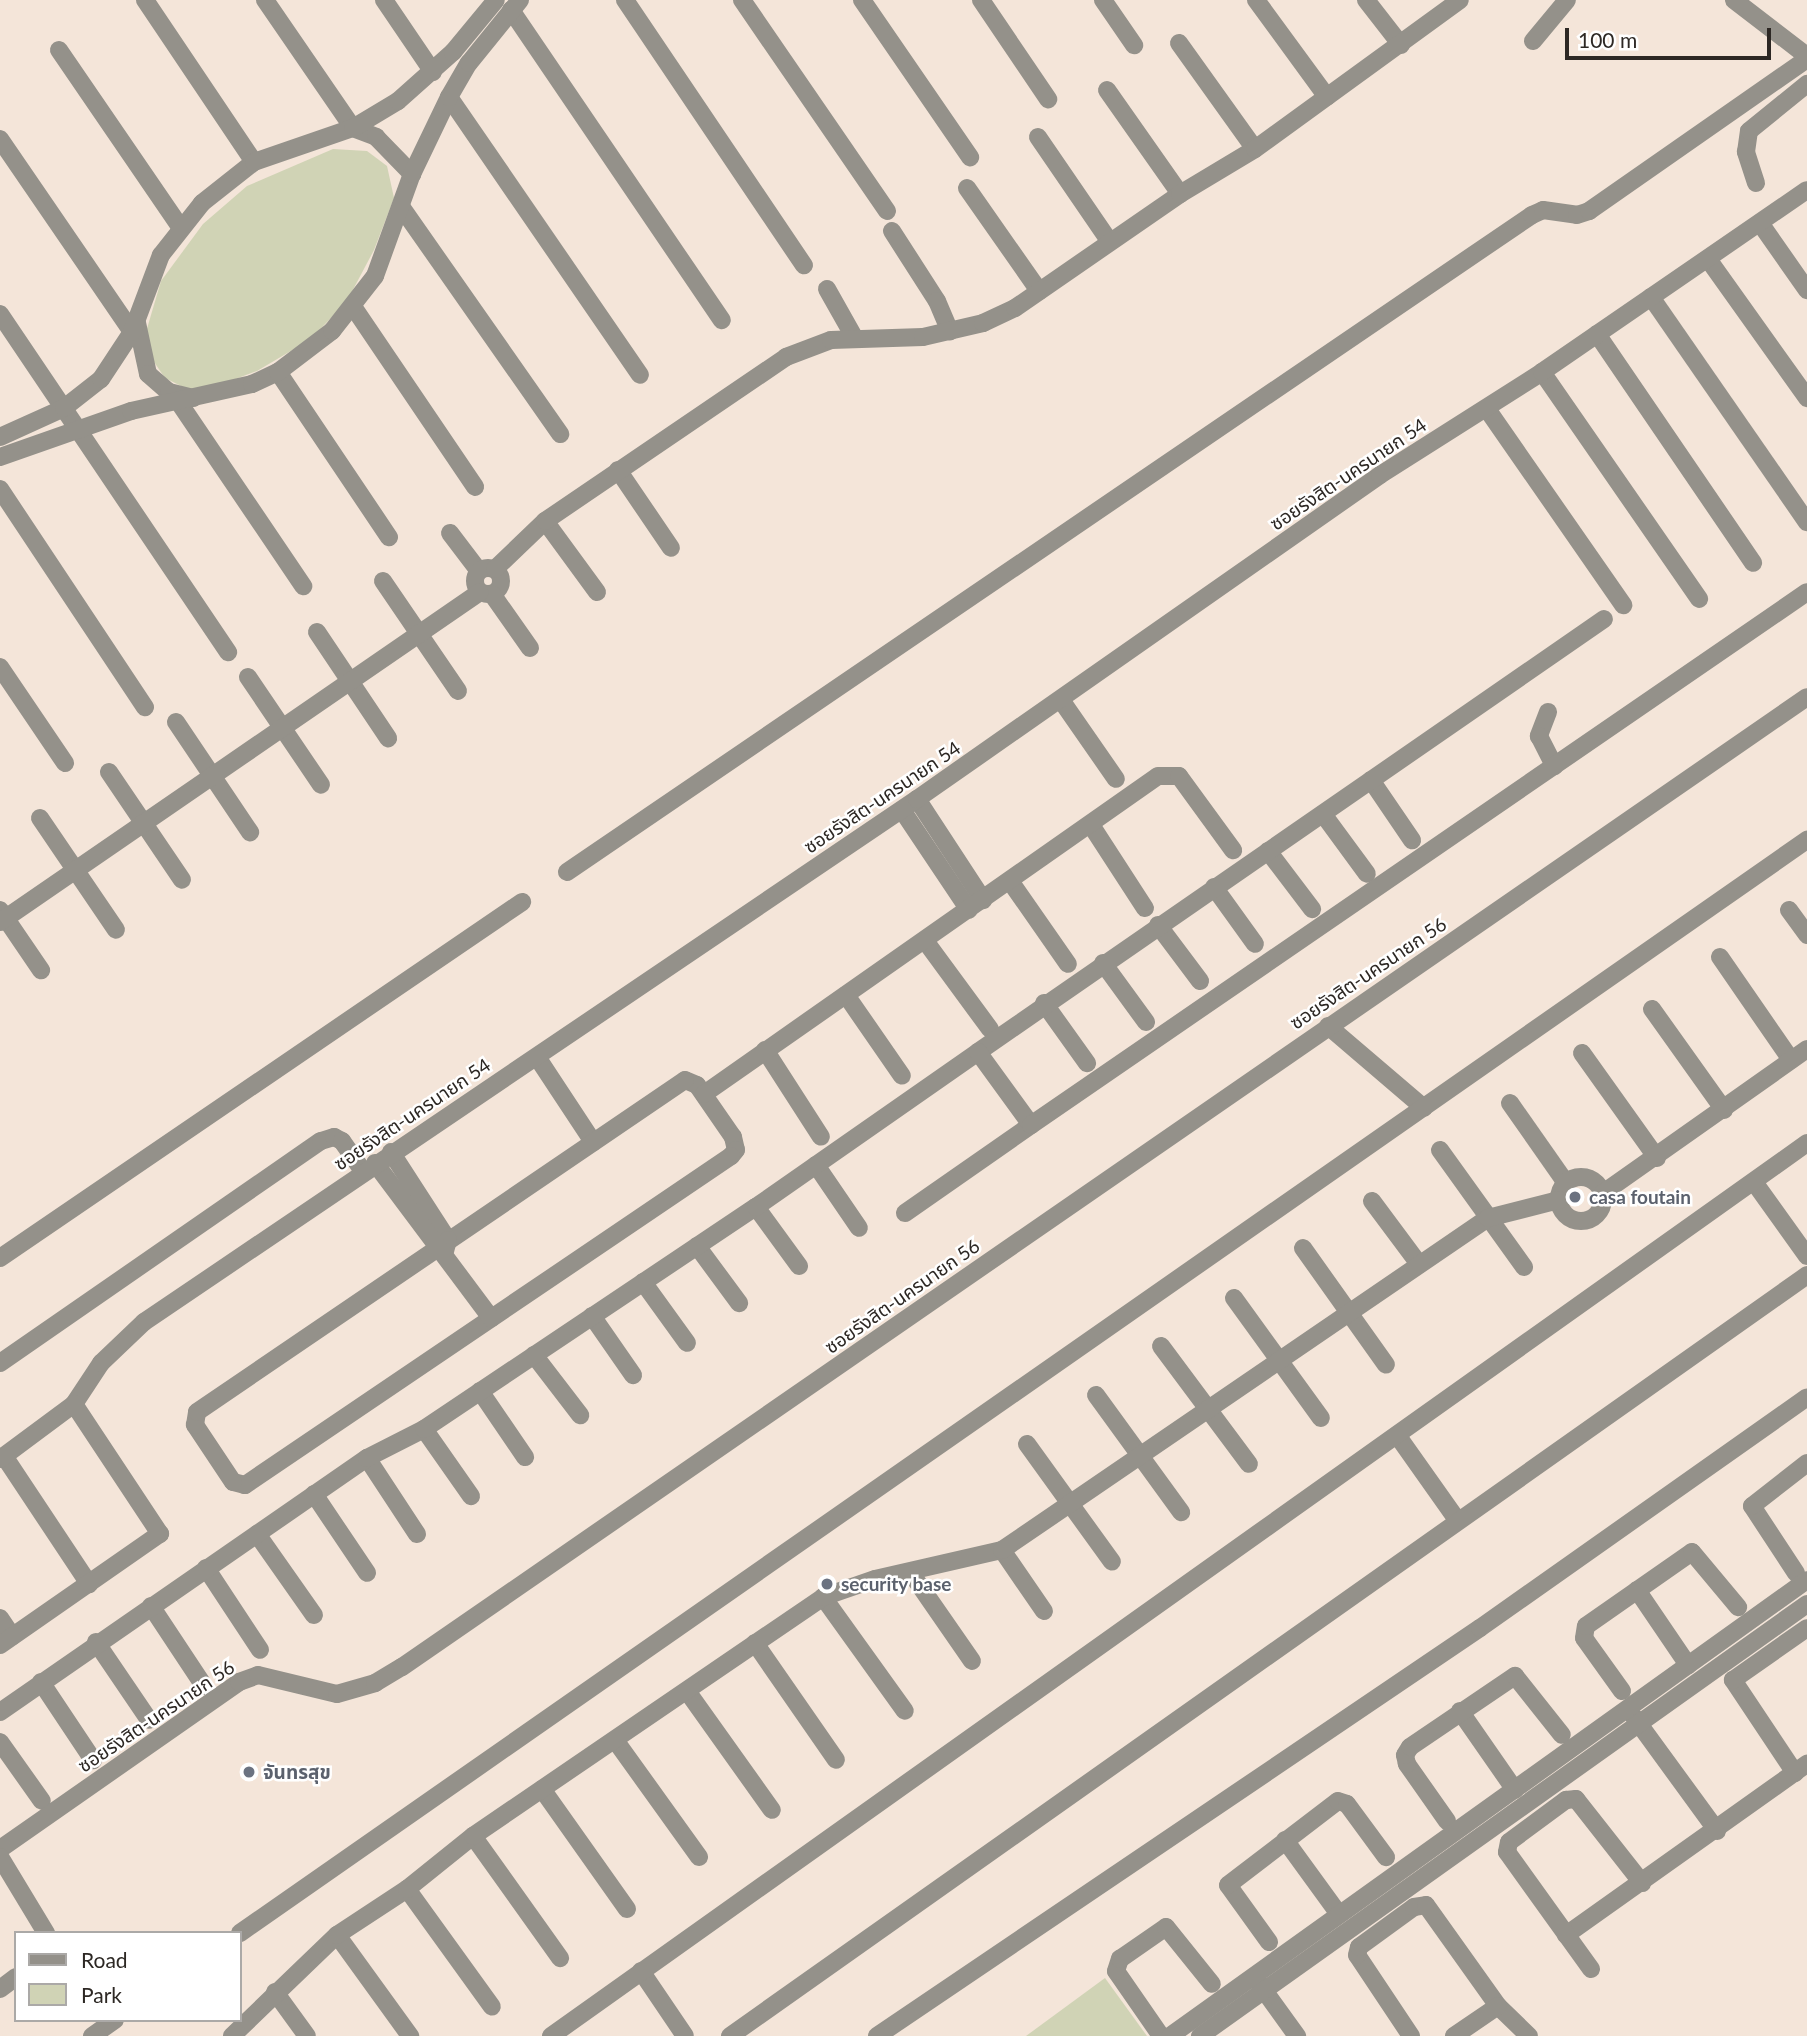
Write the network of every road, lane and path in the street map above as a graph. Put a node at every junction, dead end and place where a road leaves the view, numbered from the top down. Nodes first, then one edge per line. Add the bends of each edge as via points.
1 (145, 0) edge
2 (265, 0) edge
3 (384, 0) edge
4 (496, 0) edge
5 (625, 0) edge
6 (742, 0) edge
7 (862, 0) edge
8 (981, 0) edge
9 (1103, 0) edge
10 (1256, 0) edge
11 (1366, 0) edge
12 (1460, 0) edge
13 (1567, 0) edge
14 (1734, 0) edge
15 (516, 5) edge
16 (1533, 41) dead end
17 (1179, 43) dead end
18 (1134, 45) dead end
19 (1401, 45) junction
20 (59, 50) dead end
21 (1807, 58) edge
22 (433, 72) junction
23 (1807, 84) edge
24 (1107, 90) dead end
25 (449, 97) junction
26 (1327, 97) junction
27 (1048, 99) dead end
28 (353, 128) junction
29 (1038, 138) dead end
30 (0, 139) edge
31 (1255, 149) junction
32 (970, 157) dead end
33 (254, 162) junction
34 (412, 174) junction
35 (1756, 183) dead end
36 (967, 188) dead end
37 (1807, 190) edge
38 (1180, 194) junction
39 (402, 208) junction
40 (887, 211) dead end
41 (1760, 223) junction
42 (180, 227) junction
43 (892, 230) dead end
44 (1110, 242) junction
45 (1708, 259) junction
46 (804, 265) dead end
47 (827, 289) dead end
48 (1807, 290) edge
49 (1039, 291) junction
50 (1651, 297) junction
51 (354, 308) junction
52 (0, 314) edge
53 (722, 320) dead end
54 (135, 326) junction
55 (950, 331) junction
56 (1597, 334) junction
57 (854, 337) junction
58 (278, 372) junction
59 (1542, 372) junction
60 (639, 375) dead end
61 (1807, 398) edge
62 (188, 402) junction
63 (64, 408) junction
64 (1487, 409) junction
65 (77, 428) junction
66 (560, 434) dead end
67 (0, 437) edge
68 (0, 457) edge
69 (618, 470) junction
70 (475, 487) dead end
71 (0, 489) edge
72 (545, 521) junction
73 (1807, 522) edge
74 (450, 533) dead end
75 (389, 537) dead end
76 (671, 548) dead end
77 (1754, 563) dead end
78 (487, 570) junction
79 (383, 581) dead end
80 (303, 586) dead end
81 (597, 592) dead end
82 (1807, 592) edge
83 (486, 593) junction
84 (1699, 599) dead end
85 (1623, 605) dead end
86 (1604, 619) dead end
87 (317, 632) dead end
88 (420, 635) junction
89 (530, 648) dead end
90 (228, 652) dead end
91 (0, 667) edge
92 (248, 677) dead end
93 (352, 684) junction
94 (458, 691) dead end
95 (1807, 697) edge
96 (1060, 700) junction
97 (145, 707) dead end
98 (1549, 712) dead end
99 (176, 722) dead end
100 (284, 730) junction
101 (388, 738) dead end
102 (65, 763) dead end
103 (1554, 766) junction
104 (109, 772) dead end
105 (213, 777) junction
106 (1116, 779) dead end
107 (1370, 780) junction
108 (320, 785) dead end
109 (917, 799) junction
110 (902, 810) junction
111 (1323, 814) junction
112 (40, 818) dead end
113 (145, 824) junction
114 (1091, 825) junction
115 (250, 832) dead end
116 (1412, 840) dead end
117 (1807, 840) edge
118 (1233, 850) dead end
119 (1268, 851) junction
120 (76, 870) junction
121 (567, 872) dead end
122 (1367, 874) dead end
123 (182, 880) dead end
124 (1010, 881) junction
125 (1214, 887) junction
126 (522, 902) dead end
127 (976, 905) junction
128 (1145, 908) dead end
129 (1312, 909) dead end
130 (1789, 910) dead end
131 (2, 917) edge
132 (1158, 925) junction
133 (116, 930) dead end
134 (1807, 935) edge
135 (926, 942) junction
136 (1255, 944) dead end
137 (1720, 957) dead end
138 (1103, 963) junction
139 (1068, 964) dead end
140 (41, 970) dead end
141 (1200, 981) dead end
142 (846, 995) junction
143 (1044, 1003) junction
144 (1652, 1009) dead end
145 (1146, 1022) dead end
146 (1328, 1026) junction
147 (990, 1029) dead end
148 (1807, 1049) edge
149 (765, 1050) junction
150 (978, 1052) junction
151 (1582, 1053) dead end
152 (537, 1057) junction
153 (1791, 1060) junction
154 (1087, 1063) dead end
155 (902, 1076) dead end
156 (704, 1094) junction
157 (1510, 1104) dead end
158 (1424, 1108) junction
159 (1724, 1110) junction
160 (1031, 1125) junction
161 (821, 1137) dead end
162 (593, 1142) junction
163 (1807, 1143) edge
164 (1440, 1150) dead end
165 (391, 1152) junction
166 (1657, 1158) junction
167 (816, 1165) junction
168 (369, 1167) junction
169 (1754, 1182) junction
170 (1563, 1191) junction
171 (1603, 1193) junction
172 (1372, 1201) dead end
173 (757, 1207) junction
174 (905, 1213) dead end
175 (1488, 1218) junction
176 (859, 1227) dead end
177 (443, 1246) junction
178 (697, 1246) junction
179 (1303, 1248) dead end
180 (1807, 1256) edge
181 (0, 1258) edge
182 (1419, 1264) junction
183 (799, 1266) dead end
184 (1524, 1267) dead end
185 (1807, 1275) edge
186 (643, 1282) junction
187 (1234, 1298) dead end
188 (739, 1303) dead end
189 (1346, 1312) junction
190 (592, 1316) junction
191 (491, 1318) junction
192 (687, 1343) dead end
193 (1161, 1346) dead end
194 (534, 1354) junction
195 (1276, 1359) junction
196 (0, 1363) edge
197 (1386, 1365) dead end
198 (633, 1376) dead end
199 (480, 1391) junction
200 (1096, 1395) dead end
201 (1807, 1397) edge
202 (74, 1404) junction
203 (1207, 1407) junction
204 (580, 1415) dead end
205 (1321, 1418) dead end
206 (424, 1429) junction
207 (1397, 1435) junction
208 (1027, 1444) dead end
209 (1140, 1455) junction
210 (2, 1457) edge
211 (525, 1457) dead end
212 (367, 1458) junction
213 (1807, 1463) edge
214 (1250, 1464) dead end
215 (314, 1494) junction
216 (471, 1496) dead end
217 (1070, 1503) junction
218 (1181, 1512) dead end
219 (1458, 1521) junction
220 (257, 1534) junction
221 (417, 1534) dead end
222 (1002, 1550) junction
223 (1112, 1562) dead end
224 (206, 1569) junction
225 (367, 1573) dead end
226 (911, 1573) junction
227 (1802, 1576) edge
228 (89, 1584) junction
229 (1637, 1590) junction
230 (823, 1597) junction
231 (1807, 1604) edge
232 (151, 1606) junction
233 (1738, 1607) dead end
234 (1044, 1611) dead end
235 (314, 1615) dead end
236 (0, 1618) edge
237 (1807, 1628) edge
238 (6, 1640) edge
239 (96, 1642) junction
240 (755, 1643) junction
241 (260, 1650) dead end
242 (972, 1661) dead end
243 (1688, 1665) junction
244 (41, 1682) junction
245 (204, 1686) dead end
246 (687, 1690) junction
247 (1622, 1691) dead end
248 (1628, 1708) junction
249 (905, 1711) dead end
250 (1460, 1711) junction
251 (0, 1712) edge
252 (149, 1720) dead end
253 (1640, 1724) junction
254 (1562, 1735) dead end
255 (615, 1740) junction
256 (0, 1742) edge
257 (93, 1760) dead end
258 (836, 1760) dead end
259 (1801, 1768) edge
260 (542, 1789) junction
261 (1515, 1790) junction
262 (42, 1801) dead end
263 (772, 1810) dead end
264 (1447, 1821) dead end
265 (1717, 1831) junction
266 (473, 1836) junction
267 (1285, 1840) junction
268 (0, 1849) edge
269 (0, 1857) edge
270 (699, 1857) dead end
271 (1386, 1857) dead end
272 (5, 1877) edge
273 (1642, 1884) junction
274 (407, 1889) junction
275 (627, 1909) dead end
276 (1338, 1913) junction
277 (45, 1931) edge
278 (242, 1932) edge
279 (337, 1935) junction
280 (1566, 1935) junction
281 (1269, 1942) dead end
282 (560, 1958) dead end
283 (1591, 1969) dead end
284 (641, 1972) junction
285 (1253, 1975) junction
286 (1212, 1983) dead end
287 (1264, 1990) junction
288 (275, 1992) junction
289 (1498, 2006) junction
290 (492, 2007) dead end
291 (112, 2022) edge
292 (92, 2036) edge
293 (232, 2036) edge
294 (307, 2036) edge
295 (410, 2036) edge
296 (551, 2036) edge
297 (685, 2036) edge
298 (730, 2036) edge
299 (877, 2036) edge
300 (1161, 2036) edge
301 (1170, 2036) edge
302 (1200, 2036) edge
303 (1297, 2036) edge
304 (1410, 2036) edge
305 (1454, 2036) edge
306 (1529, 2036) edge

1 - 33 street
2 - 28 street
3 - 22 street
4 - 22 street
5 - 46 street
6 - 40 street
7 - 32 street
8 - 27 street
9 - 18 street
10 - 26 street
11 - 19 street
12 - 19 street
13 - 16 street
14 - 21 street
15 - 25 street
15 - 53 street
17 - 31 street
19 - 26 street
20 - 42 street
21 - 121 street via 1588,211 1577,215 1543,210 1532,215
22 - 28 street via 398,101
23 - 35 street via 1749,131 1746,152
24 - 38 street
25 - 34 street
25 - 60 street
26 - 31 street
28 - 33 street
28 - 34 street via 376,137
29 - 44 street
30 - 54 street
31 - 38 street
33 - 42 street
34 - 39 street
36 - 49 street
37 - 41 street, ซอยรังสิต-นครนายก 54
38 - 44 street
39 - 51 street via 375,276
39 - 66 street
41 - 45 street, ซอยรังสิต-นครนายก 54
41 - 48 street
42 - 54 street via 160,255
43 - 55 street via 937,301
44 - 49 street
45 - 50 street, ซอยรังสิต-นครนายก 54
45 - 61 street
47 - 57 street
49 - 55 street via 998,318
50 - 56 street, ซอยรังสิต-นครนายก 54
50 - 73 street
51 - 58 street via 310,350
51 - 70 street
52 - 63 street
54 - 62 street via 148,374
54 - 63 street via 101,379
55 - 57 street via 906,339
56 - 59 street, ซอยรังสิต-นครนายก 54
56 - 77 street
57 - 69 street via 815,344 786,356
58 - 62 street via 231,392
58 - 75 street
59 - 64 street, ซอยรังสิต-นครนายก 54
59 - 84 street
62 - 65 street via 131,411
62 - 80 street
63 - 65 street
63 - 67 street
64 - 85 street
64 - 96 street, ซอยรังสิต-นครนายก 54 via 1359,489
65 - 68 street
65 - 90 street
69 - 72 street
69 - 76 street
71 - 97 street
72 - 78 street
72 - 81 street
74 - 78 street
78 - 83 street via 502,580
79 - 88 street
82 - 103 street
83 - 88 street
83 - 89 street
86 - 107 street
87 - 93 street
88 - 93 street
88 - 94 street
91 - 102 street
92 - 100 street
93 - 100 street
93 - 101 street
95 - 146 street, ซอยรังสิต-นครนายก 56
96 - 106 street
96 - 109 street, ซอยรังสิต-นครนายก 54
98 - 103 street via 1539,736 1540,747
99 - 105 street
100 - 105 street
100 - 108 street
103 - 160 street
104 - 113 street
105 - 113 street
105 - 115 street
107 - 111 street
107 - 116 street
109 - 110 street, ซอยรังสิต-นครนายก 54
109 - 127 street
110 - 127 street
110 - 152 street, ซอยรังสิต-นครนายก 54
111 - 119 street
111 - 122 street
112 - 120 street
113 - 120 street
113 - 123 street
114 - 118 street via 1158,776 1169,773 1179,776
114 - 124 street
114 - 128 street
117 - 158 street
119 - 125 street
119 - 129 street
120 - 131 street
120 - 133 street
124 - 127 street
124 - 139 street
125 - 132 street
125 - 136 street
126 - 181 street
127 - 135 street
130 - 134 street
131 - 140 street
132 - 138 street
132 - 141 street
135 - 142 street
135 - 147 street
137 - 153 street
138 - 143 street
138 - 145 street
142 - 149 street
142 - 155 street
143 - 150 street
143 - 154 street
144 - 159 street
146 - 158 street
146 - 268 street, ซอยรังสิต-นครนายก 56 via 402,1667 375,1683 337,1694 258,1675 239,1682
148 - 153 street
149 - 156 street
149 - 161 street
150 - 160 street
150 - 167 street
151 - 166 street
152 - 162 street
152 - 165 street, ซอยรังสิต-นครนายก 54
153 - 159 street
156 - 162 street via 685,1080
156 - 191 street via 737,1144 731,1156
157 - 170 street
158 - 278 street
159 - 166 street
160 - 174 street
162 - 177 street
163 - 169 street
164 - 175 street
165 - 168 street, ซอยรังสิต-นครนายก 54
165 - 177 street
166 - 171 street
167 - 173 street
167 - 176 street
168 - 177 street
168 - 196 street via 342,1141 334,1137 321,1141
168 - 202 street, ซอยรังสิต-นครนายก 54 via 144,1322 101,1363
169 - 180 street
169 - 207 street
170 - 171 street via 1587,1178
170 - 171 street via 1570,1218 1585,1221 1602,1208
170 - 175 street
172 - 182 street
173 - 178 street
173 - 183 street
175 - 182 street
175 - 184 street
177 - 191 street
177 - 191 street via 197,1412 195,1424 233,1482 245,1485
178 - 186 street
178 - 188 street
179 - 189 street
182 - 189 street
185 - 219 street
186 - 190 street
186 - 192 street
187 - 195 street
189 - 195 street
189 - 197 street
190 - 194 street
190 - 198 street
193 - 203 street
194 - 199 street
194 - 204 street
195 - 203 street
195 - 205 street
199 - 206 street
199 - 211 street
200 - 209 street
201 - 299 street via 1469,1636
202 - 210 street, ซอยรังสิต-นครนายก 54
202 - 228 street via 160,1534
203 - 209 street
203 - 214 street
206 - 212 street
206 - 216 street
207 - 219 street
207 - 284 street
208 - 217 street
209 - 217 street
209 - 218 street
210 - 228 street
212 - 215 street
212 - 221 street
213 - 227 street via 1752,1506
215 - 220 street
215 - 225 street
217 - 222 street
217 - 223 street
219 - 298 street
220 - 224 street
220 - 235 street
222 - 226 street
222 - 234 street
224 - 232 street
224 - 241 street
226 - 230 street via 875,1579
226 - 242 street
227 - 243 street
228 - 238 street
229 - 233 street via 1692,1552
229 - 243 street
229 - 247 street via 1583,1632
230 - 240 street
230 - 249 street
231 - 253 street
232 - 239 street
232 - 245 street
236 - 238 street
237 - 259 street via 1733,1680
239 - 244 street
239 - 252 street
240 - 246 street
240 - 258 street
243 - 248 street
244 - 251 street
244 - 257 street
246 - 255 street
246 - 263 street
248 - 253 street
248 - 261 street
250 - 254 street via 1515,1676
250 - 261 street
250 - 264 street via 1405,1755
253 - 265 street
253 - 287 street
255 - 260 street
255 - 270 street
256 - 262 street
259 - 265 street
260 - 266 street
260 - 275 street
261 - 276 street
265 - 273 street
266 - 274 street
266 - 282 street
267 - 271 street via 1343,1801
267 - 276 street
267 - 281 street via 1228,1885
269 - 272 street
272 - 277 street
273 - 280 street
273 - 280 street via 1576,1799 1566,1800 1505,1848
274 - 279 street
274 - 290 street
276 - 285 street
279 - 288 street
279 - 295 street
280 - 283 street
284 - 296 street
284 - 297 street
285 - 287 street
285 - 301 street
286 - 300 street via 1166,1927 1120,1959 1116,1971
287 - 302 street
287 - 303 street
288 - 293 street
288 - 294 street
289 - 304 street via 1434,1911 1426,1905 1415,1907 1359,1947 1357,1955
289 - 305 street
289 - 306 street
291 - 292 street

